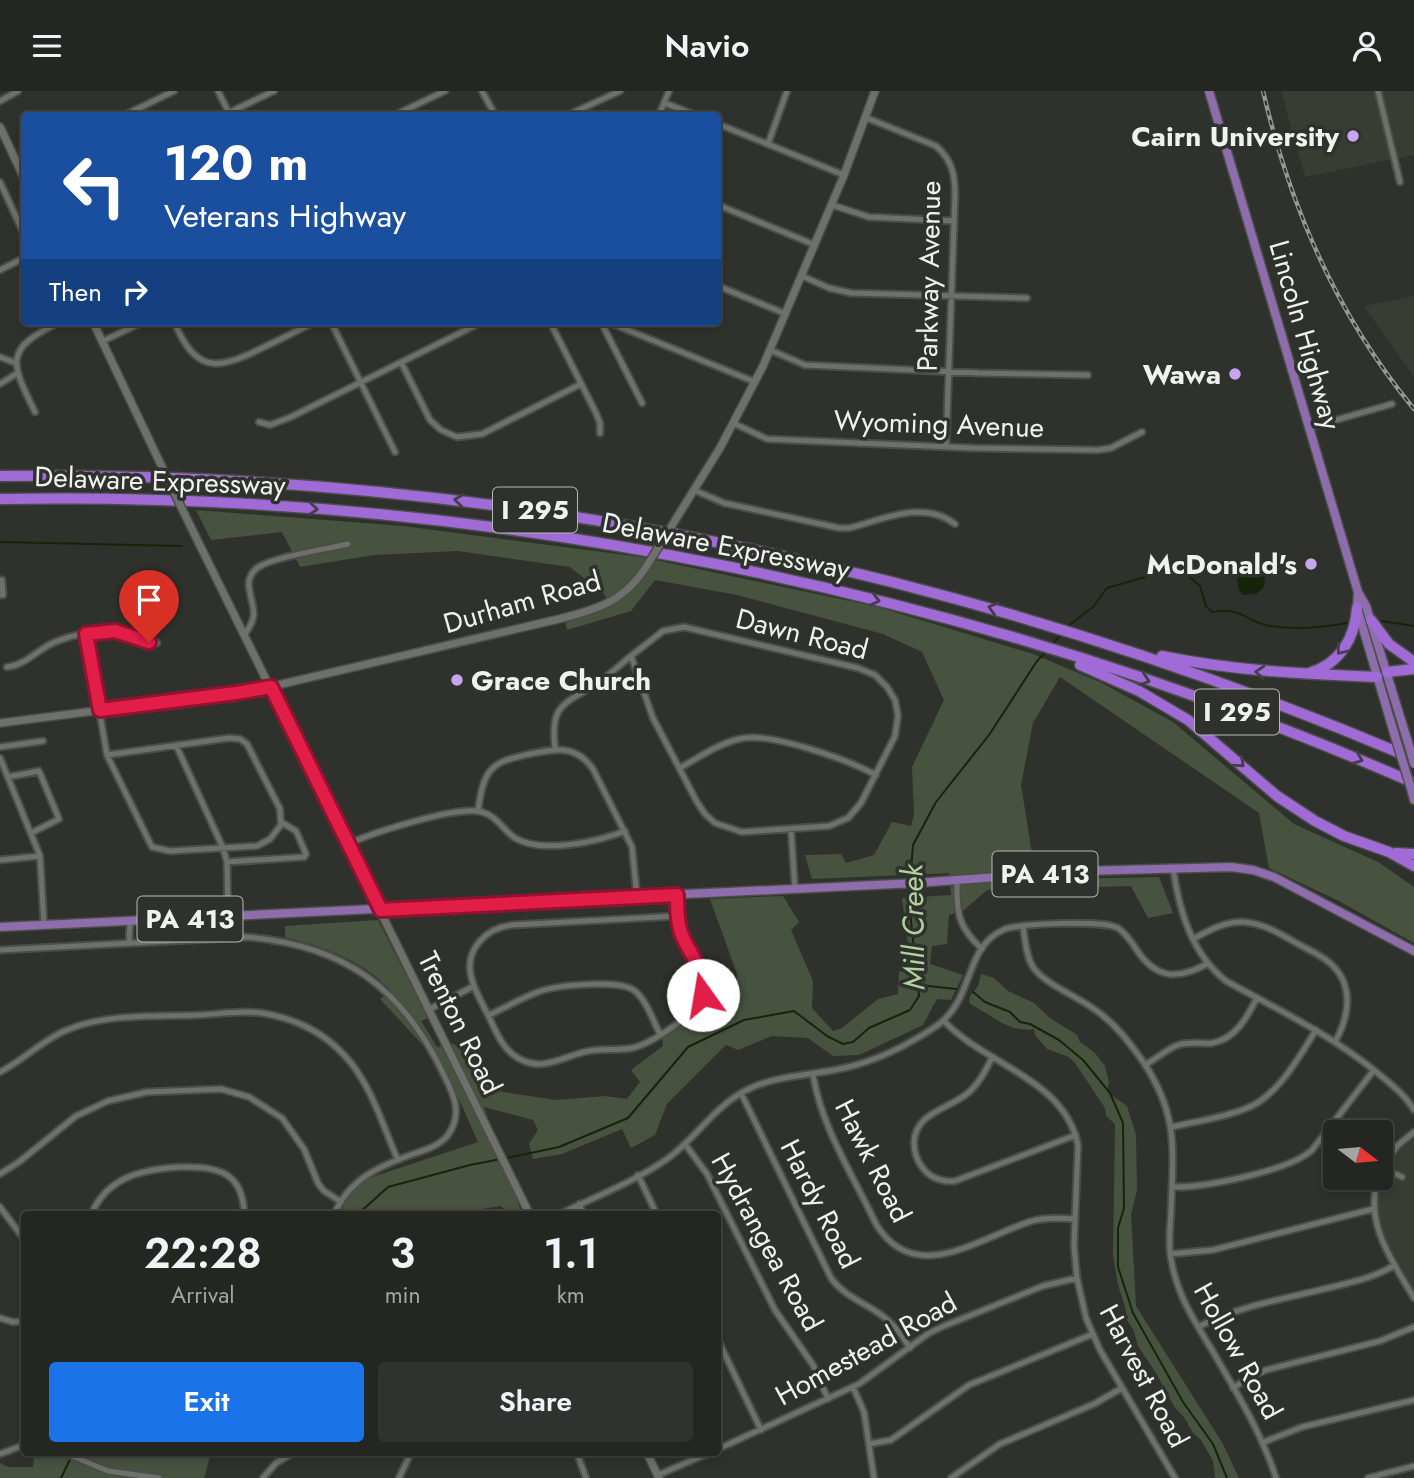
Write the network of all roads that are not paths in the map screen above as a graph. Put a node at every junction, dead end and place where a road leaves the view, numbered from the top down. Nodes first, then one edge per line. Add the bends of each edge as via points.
1 (18, 91) edge
2 (174, 91) edge
3 (218, 91) edge
4 (274, 91) edge
5 (445, 91) edge
6 (482, 91) edge
7 (620, 91) edge
8 (669, 91) edge
9 (787, 91) edge
10 (875, 91) edge
11 (1209, 91) edge
12 (1378, 91) edge
13 (0, 101) edge
14 (664, 103) junction
15 (131, 112) edge
16 (227, 112) edge
17 (234, 112) edge
18 (401, 112) edge
19 (493, 112) edge
20 (574, 112) edge
21 (660, 112) edge
22 (687, 112) edge
23 (867, 118) junction
24 (721, 125) edge
25 (0, 127) edge
26 (3, 138) edge
27 (768, 144) junction
28 (21, 172) edge
29 (845, 175) junction
30 (0, 182) edge
31 (1400, 182) dead end
32 (832, 205) junction
33 (721, 206) edge
34 (954, 221) junction
35 (21, 228) edge
36 (816, 245) junction
37 (21, 259) edge
38 (0, 269) edge
39 (802, 276) junction
40 (721, 287) edge
41 (951, 296) junction
42 (1027, 298) dead end
43 (786, 314) junction
44 (52, 326) edge
45 (95, 326) edge
46 (135, 326) edge
47 (176, 326) edge
48 (307, 326) edge
49 (333, 326) edge
50 (474, 326) edge
51 (552, 326) edge
52 (603, 326) edge
53 (618, 326) edge
54 (103, 341) junction
55 (771, 350) junction
56 (0, 357) edge
57 (401, 362) junction
58 (16, 363) junction
59 (948, 372) junction
60 (16, 374) junction
61 (1087, 375) dead end
62 (755, 382) junction
63 (360, 383) junction
64 (0, 384) edge
65 (581, 384) junction
66 (642, 403) dead end
67 (1392, 404) dead end
68 (35, 412) dead end
69 (259, 422) dead end
70 (733, 423) junction
71 (1308, 428) junction
72 (1142, 432) dead end
73 (600, 433) dead end
74 (946, 446) junction
75 (395, 452) dead end
76 (0, 476) edge
77 (694, 490) junction
78 (0, 499) edge
79 (955, 523) dead end
80 (348, 544) dead end
81 (0, 580) edge
82 (1358, 592) junction
83 (0, 595) edge
84 (1357, 608) junction
85 (1371, 620) junction
86 (86, 634) junction
87 (245, 634) junction
88 (157, 643) dead end
89 (1122, 647) junction
90 (1056, 654) junction
91 (631, 656) junction
92 (1414, 662) edge
93 (7, 667) dead end
94 (1414, 669) edge
95 (1303, 674) junction
96 (1382, 675) junction
97 (271, 687) junction
98 (100, 710) junction
99 (0, 723) edge
100 (43, 741) dead end
101 (176, 745) junction
102 (0, 747) edge
103 (555, 748) junction
104 (107, 755) junction
105 (0, 758) edge
106 (1414, 761) edge
107 (680, 768) junction
108 (876, 775) junction
109 (8, 777) junction
110 (1414, 783) edge
111 (1414, 800) edge
112 (478, 811) junction
113 (282, 822) junction
114 (791, 830) junction
115 (625, 831) junction
116 (31, 833) junction
117 (348, 844) junction
118 (223, 848) junction
119 (1389, 852) junction
120 (1414, 854) edge
121 (40, 856) junction
122 (0, 860) edge
123 (228, 862) junction
124 (1414, 866) edge
125 (1173, 868) junction
126 (957, 880) junction
127 (795, 889) junction
128 (677, 895) junction
129 (637, 897) junction
130 (381, 910) junction
131 (677, 916) junction
132 (228, 917) junction
133 (130, 922) junction
134 (44, 925) junction
135 (1023, 926) junction
136 (0, 927) edge
137 (1193, 939) junction
138 (129, 943) junction
139 (982, 949) junction
140 (0, 950) edge
141 (1414, 951) edge
142 (1207, 964) junction
143 (474, 986) junction
144 (1257, 998) junction
145 (430, 1009) junction
146 (489, 1016) junction
147 (944, 1021) junction
148 (1316, 1030) junction
149 (660, 1034) junction
150 (444, 1037) junction
151 (1335, 1042) junction
152 (430, 1046) junction
153 (992, 1058) junction
154 (1145, 1065) junction
155 (1374, 1070) junction
156 (0, 1072) edge
157 (813, 1074) junction
158 (741, 1093) junction
159 (1414, 1110) edge
160 (1172, 1127) junction
161 (1414, 1132) edge
162 (1076, 1135) junction
163 (685, 1144) junction
164 (1393, 1151) edge
165 (398, 1160) junction
166 (0, 1174) edge
167 (1393, 1174) edge
168 (638, 1175) junction
169 (1402, 1177) dead end
170 (1172, 1187) junction
171 (1376, 1190) edge
172 (341, 1202) junction
173 (579, 1204) junction
174 (0, 1207) edge
175 (1373, 1209) junction
176 (94, 1211) edge
177 (244, 1211) edge
178 (336, 1211) edge
179 (528, 1211) edge
180 (566, 1211) edge
181 (582, 1211) edge
182 (655, 1211) edge
183 (1075, 1219) junction
184 (21, 1235) edge
185 (1170, 1254) junction
186 (1395, 1265) junction
187 (1077, 1278) junction
188 (1414, 1298) edge
189 (0, 1318) edge
190 (21, 1321) edge
191 (1198, 1327) junction
192 (1414, 1327) edge
193 (1093, 1335) junction
194 (721, 1346) edge
195 (910, 1348) junction
196 (853, 1387) junction
197 (1122, 1388) junction
198 (1233, 1388) junction
199 (828, 1399) junction
200 (1414, 1400) edge
201 (761, 1430) junction
202 (1264, 1442) junction
203 (869, 1444) junction
204 (21, 1446) edge
205 (721, 1448) edge
206 (0, 1454) edge
207 (72, 1456) edge
208 (288, 1456) edge
209 (410, 1456) edge
210 (578, 1456) edge
211 (648, 1456) edge
212 (697, 1456) edge
213 (1414, 1466) edge
214 (658, 1476) edge
215 (159, 1478) edge
216 (263, 1478) edge
217 (399, 1478) edge
218 (586, 1478) edge
219 (874, 1478) edge
220 (951, 1478) edge
221 (1175, 1478) edge
222 (1276, 1478) edge
223 (1368, 1478) edge

1 - 13 street
2 - 15 street
3 - 16 street
4 - 17 street
5 - 18 street
6 - 19 street
7 - 20 street
8 - 14 street
9 - 27 street
10 - 23 main road, Durham Road
11 - 71 main road, Lincoln Highway
12 - 31 street
14 - 21 street
14 - 22 street
23 - 29 main road, Durham Road
23 - 34 street, Parkway Avenue via 931,143 945,154 955,181
24 - 27 street
25 - 26 main road
26 - 28 main road
27 - 29 street
29 - 32 main road, Durham Road
30 - 35 street
32 - 34 street via 869,217
32 - 36 main road, Durham Road
33 - 36 street
34 - 41 street, Parkway Avenue
36 - 39 main road, Durham Road
37 - 38 street
39 - 41 street via 851,293
39 - 43 main road, Durham Road
40 - 43 street
41 - 42 street
41 - 59 street, Parkway Avenue
43 - 55 main road, Durham Road
44 - 58 street via 26,340
45 - 54 main road, Trenton Road
46 - 54 street
47 - 48 street via 191,353 222,364
49 - 63 street
50 - 57 street
51 - 65 street
52 - 66 street
53 - 62 street
54 - 87 main road, Trenton Road, bridge
55 - 59 street via 805,365
55 - 62 main road, Durham Road
56 - 58 street
57 - 63 street
57 - 65 street via 430,420 457,437 482,434
58 - 60 street
59 - 61 street
59 - 74 street, Parkway Avenue
60 - 64 street
60 - 68 street
62 - 70 main road, Durham Road
63 - 69 street via 291,417 270,425
63 - 75 street
65 - 73 street via 600,423
67 - 71 street
70 - 74 street, Wyoming Avenue via 766,439
70 - 77 main road, Durham Road
71 - 82 main road, Lincoln Highway
72 - 74 street, Wyoming Avenue via 1104,450
89 -> 76 highway, Delaware Expressway / I 295 via 929,590 800,559 551,512 309,485
77 - 79 street via 724,503 843,529 906,513 938,515
77 - 97 main road, Durham Road, bridge via 636,581 621,595 590,611
78 -> 90 highway, Delaware Expressway / I 295 via 251,505 516,531 775,577 910,609
80 - 87 street via 256,569 249,581 255,614
81 - 83 street
82 - 84 main road
82 - 85 main road
84 -> 95 highway via 1343,650 1327,665
84 - 96 main road
85 - 92 highway via 1389,644
85 - 96 main road
86 - 88 street via 115,631
86 - 93 street via 55,642
86 - 98 street
87 - 97 main road, Trenton Road
95 -> 89 highway via 1216,666
89 - 106 highway, Delaware Expressway / I 295
90 -> 110 highway, I 295 via 1197,697
90 -> 119 highway via 1164,705 1302,813 1344,836
91 - 103 street, Dawn Road via 562,704 554,728
91 - 107 street, Dawn Road via 653,717
91 - 108 street, Dawn Road via 663,631 684,627 870,672 891,692 898,716 895,736
94 - 96 highway
95 - 96 highway
96 - 106 main road, bridge
96 - 111 main road, bridge
97 - 98 main road, Durham Road
97 - 117 main road, Trenton Road
98 - 99 main road, Durham Road
98 - 104 street
100 - 102 street
101 - 104 street
101 - 113 street via 229,738 244,741 280,809
101 - 118 street
103 - 112 street via 508,759 493,768 484,783
103 - 115 street via 575,752 587,761
104 - 118 street via 152,847 170,851
105 - 109 street
107 - 108 street via 736,739 753,737 833,755
107 - 114 street, Dawn Road via 705,814 719,825 742,832
108 - 114 street, Dawn Road via 848,818 829,826
109 - 116 street
109 - 116 street via 39,771 60,819
112 - 115 street via 495,818 515,837 534,844 599,840
112 - 117 street via 389,828
113 - 118 street via 264,843
113 - 123 street via 296,831 304,857
114 - 127 street
115 - 129 street via 634,854
116 - 121 street
117 - 130 main road, Trenton Road
118 - 123 street
119 - 120 highway
119 - 124 highway
121 - 122 street
121 - 134 street
123 - 132 street
125 - 126 main road, PA 413
125 - 137 street via 1179,906
125 - 141 main road, PA 413 via 1231,867 1264,873
126 - 127 main road, PA 413
126 - 139 street via 961,925
127 - 128 main road, PA 413
128 - 129 main road, PA 413
128 - 131 street
129 - 130 main road, PA 413
130 - 132 main road, PA 413
130 - 145 main road, Trenton Road
131 - 143 street via 497,928 472,954
131 - 149 street via 703,977 703,995 693,1011
132 - 133 main road, PA 413
133 - 134 main road, PA 413
133 - 138 street
134 - 136 main road, PA 413
135 - 139 street via 1001,932
135 - 142 street via 1106,923 1125,934 1148,965 1160,972 1188,973
135 - 154 street, Hollow Road via 1033,968 1098,1011 1123,1034
137 - 142 street
137 - 151 street via 1223,925 1247,922 1269,928 1329,962 1348,998 1345,1022
138 - 140 street
138 - 152 street via 247,937 315,949 365,974 389,993
139 - 147 street via 962,997
142 - 144 street
143 - 145 street
143 - 146 street
144 - 148 street
144 - 154 street via 1232,1034 1214,1042 1177,1046
145 - 150 main road, Trenton Road
146 - 149 street via 508,1050 520,1060 539,1065 585,1052 636,1047
146 - 149 street via 542,991 618,985 638,994
147 - 153 street
147 - 157 street via 876,1058
148 - 151 street
148 - 160 street via 1257,1103
150 - 152 street
150 - 179 main road, Trenton Road
151 - 155 street
152 - 165 street via 456,1101 454,1123 434,1146
153 - 162 street via 1040,1086
153 - 162 street via 972,1090 929,1116 916,1131 916,1157 930,1175 955,1181
154 - 160 street, Hollow Road via 1160,1089
155 - 159 street
155 - 170 street via 1300,1160 1198,1187
156 - 165 street via 41,1043 93,1022 271,1014 312,1030 346,1056 369,1091
157 - 158 street via 760,1084
157 - 183 street, Hawk Road via 820,1108 876,1224 901,1249 915,1255 939,1255 1033,1221
158 - 163 street
158 - 195 street, Hardy Road via 831,1278 842,1291 892,1324
160 - 170 street, Hollow Road
161 - 164 street
162 - 183 street, Harvest Road
163 - 168 street
163 - 199 street, Hydrangea Road via 707,1174 775,1310 813,1365
165 - 172 street via 364,1176
166 - 172 street via 76,1117 108,1101 147,1093 221,1090 249,1097 282,1118 300,1142 318,1183
167 - 169 street
168 - 173 street
168 - 182 street
170 - 185 street, Hollow Road
171 - 175 street
172 - 178 street
173 - 180 street
173 - 181 street
174 - 184 street
175 - 185 street via 1213,1250
175 - 186 street via 1378,1232
176 - 177 street via 105,1192 126,1177 191,1167 217,1169 227,1175 240,1191
183 - 187 street, Harvest Road
185 - 191 street, Hollow Road via 1182,1298
186 - 188 street
186 - 191 street via 1374,1276 1247,1308
187 - 193 street, Harvest Road
187 - 195 street, Homestead Road via 1043,1286 944,1326
189 - 190 street
191 - 198 street, Hollow Road
192 - 198 street via 1380,1342 1266,1370
193 - 197 street, Harvest Road
193 - 203 street via 970,1385 899,1436
194 - 201 street
195 - 196 street, Homestead Road
196 - 199 street, Homestead Road
196 - 203 street via 864,1412
197 - 220 street via 1000,1444
197 - 221 street, Harvest Road
198 - 202 street, Hollow Road
199 - 201 street, Homestead Road
200 - 202 street via 1302,1427
201 - 205 street, Homestead Road
202 - 222 street, Hollow Road
203 - 219 street
204 - 206 street
207 - 215 street via 116,1473
208 - 216 street
209 - 217 street
210 - 218 street
211 - 214 main road
212 - 214 street
213 - 223 street

